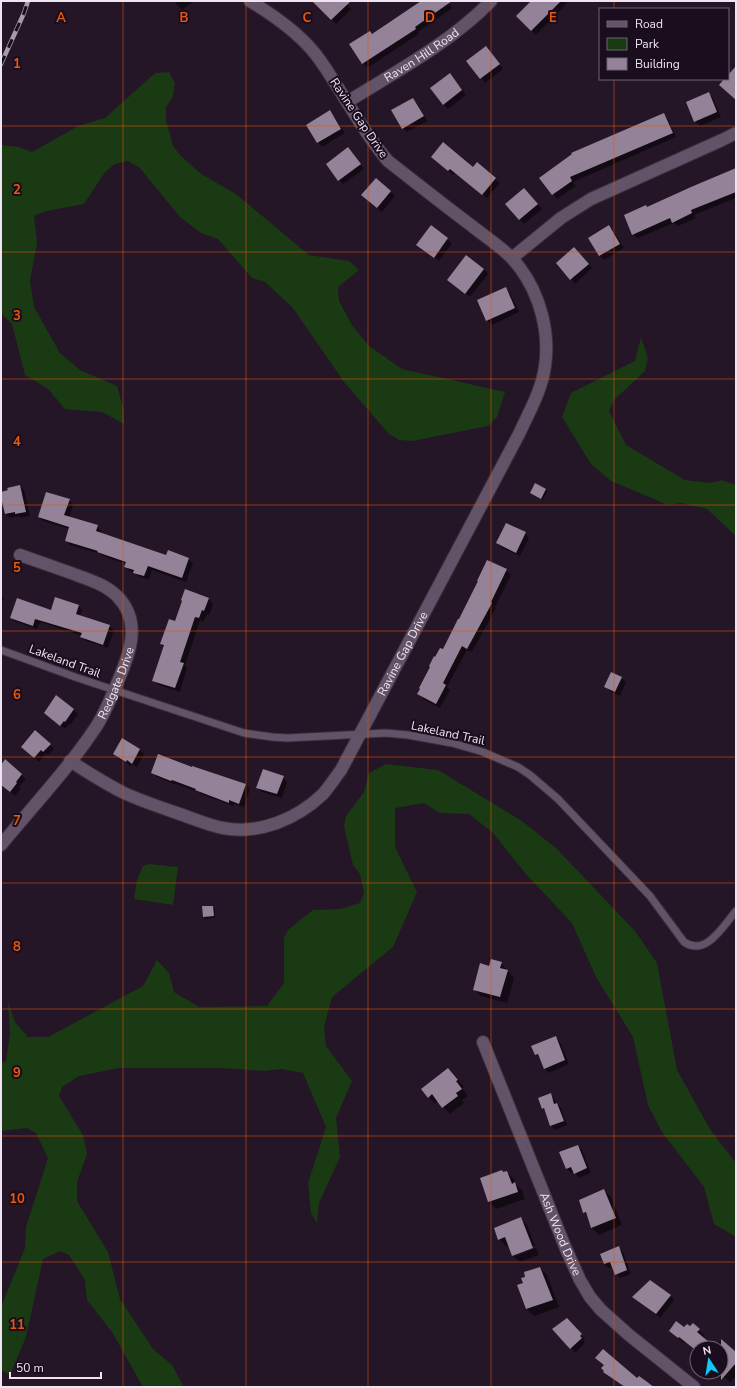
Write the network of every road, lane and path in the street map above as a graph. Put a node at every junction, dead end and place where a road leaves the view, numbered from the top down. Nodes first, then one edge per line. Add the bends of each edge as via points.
1 (250, 1) edge
2 (491, 1) edge
3 (347, 102) junction
4 (736, 133) edge
5 (512, 258) junction
6 (20, 554) dead end
7 (1, 650) edge
8 (114, 690) junction
9 (359, 735) junction
10 (70, 761) junction
11 (1, 845) edge
12 (736, 912) edge
13 (483, 1042) dead end
14 (692, 1387) edge

1 - 3 street, Ravine Gap Drive via 297,34 312,50
2 - 3 street, Raven Hill Road via 464,26 440,43
3 - 5 street, Ravine Gap Drive via 375,146 388,160
4 - 5 street via 591,199 561,218
5 - 9 street, Ravine Gap Drive via 529,281 544,322 545,366 540,385 519,434
6 - 8 street, Redgate Drive via 98,584 118,596 127,612 132,630 126,662
7 - 8 lane, Lakeland Trail
8 - 9 lane, Lakeland Trail via 244,733 272,738
8 - 10 street, Redgate Drive via 97,726
9 - 10 street, Ravine Gap Drive via 341,770 324,793 308,807 290,818 268,826 245,830 201,822 144,802 114,788
9 - 12 lane, Lakeland Trail via 386,733 430,738 483,752 518,767 558,799 608,851 650,896 684,942 690,946 699,947 710,942
10 - 11 street, Redgate Drive
13 - 14 street, Ash Wood Drive via 566,1249 590,1297 629,1335

